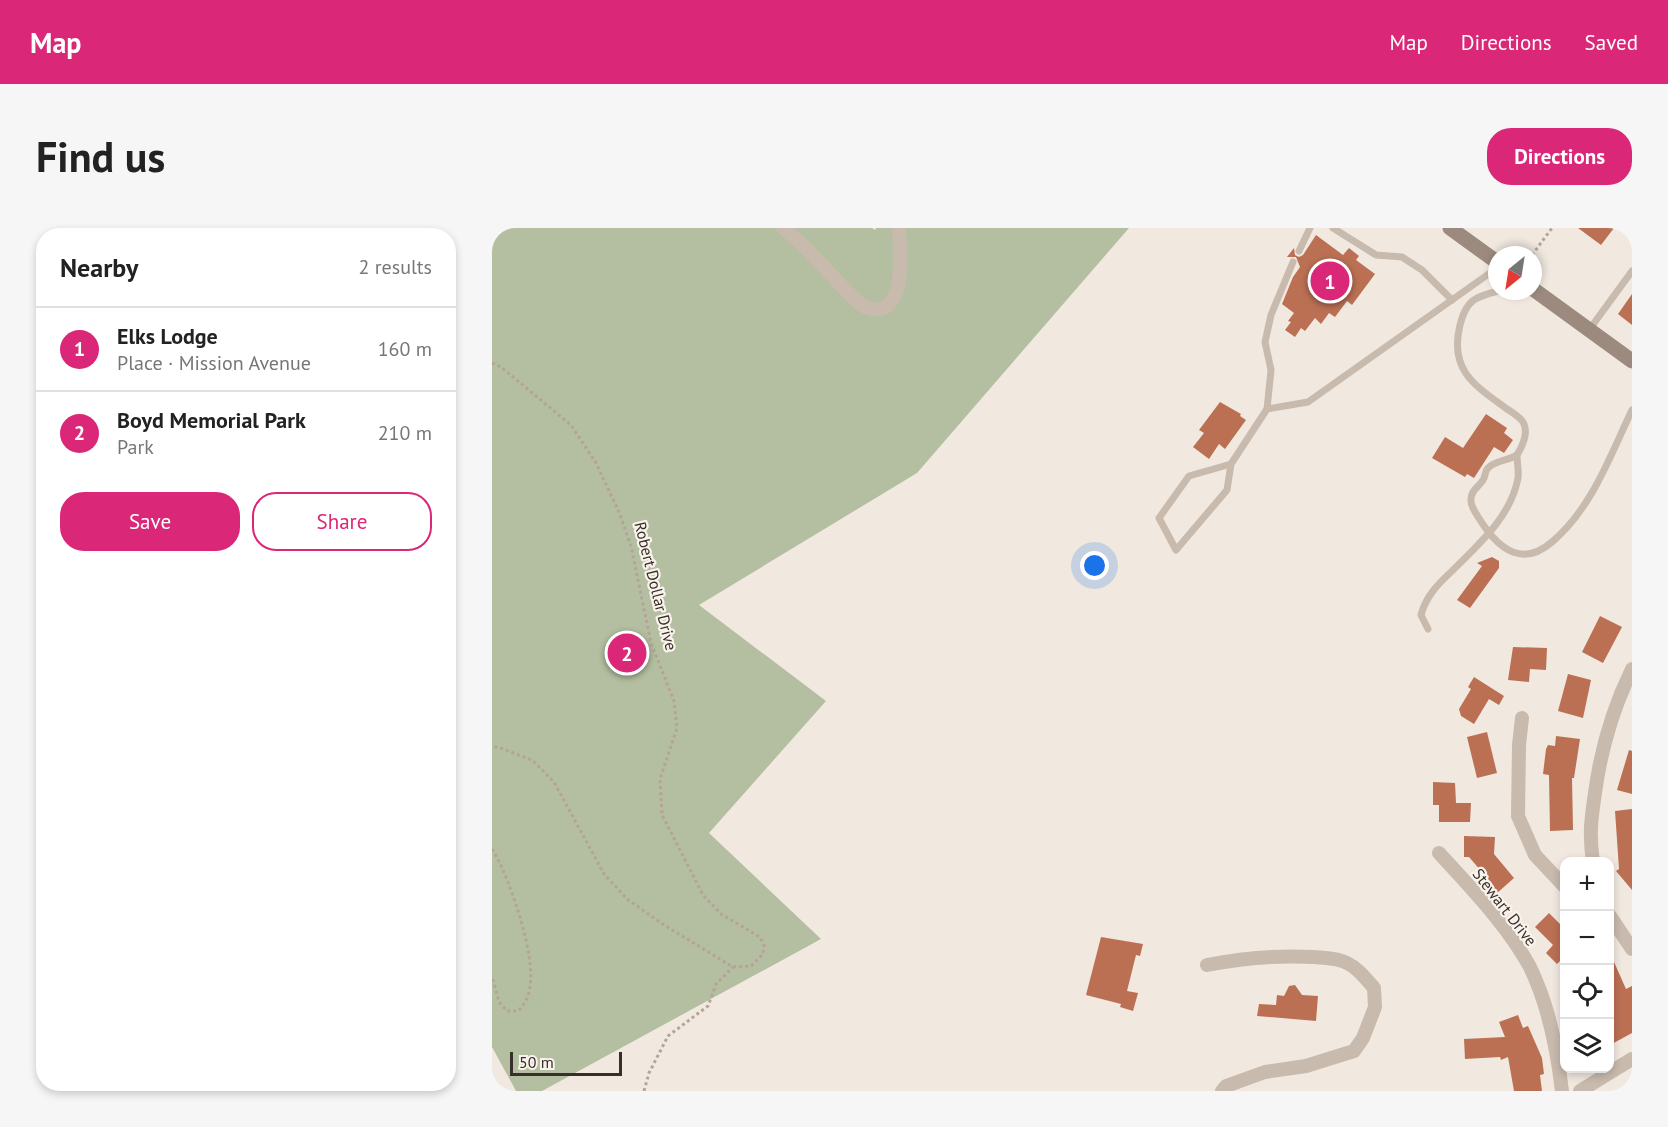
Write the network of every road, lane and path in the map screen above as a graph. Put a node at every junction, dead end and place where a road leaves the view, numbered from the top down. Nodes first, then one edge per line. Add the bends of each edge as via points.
1 (783, 228) edge
2 (899, 228) edge
3 (1310, 228) edge
4 (1333, 228) edge
5 (1450, 228) edge
6 (1552, 228) edge
7 (1539, 246) edge
8 (1299, 251) dead end
9 (1488, 255) edge
10 (1293, 262) dead end
11 (1632, 271) edge
12 (1488, 274) edge
13 (1488, 294) edge
14 (1542, 296) edge
15 (1452, 300) junction
16 (1589, 330) junction
17 (1632, 362) edge
18 (492, 363) edge
19 (1267, 409) junction
20 (1632, 410) edge
21 (1517, 455) junction
22 (1231, 464) junction
23 (1489, 534) junction
24 (1428, 628) dead end
25 (1632, 669) edge
26 (1522, 718) dead end
27 (492, 747) edge
28 (492, 849) edge
29 (1439, 853) dead end
30 (1592, 857) edge
31 (1560, 882) edge
32 (1614, 922) edge
33 (1632, 949) edge
34 (1207, 965) dead end
35 (734, 967) junction
36 (492, 976) edge
37 (1632, 1059) edge
38 (644, 1091) edge
39 (1222, 1091) edge
40 (1562, 1091) edge
41 (1580, 1091) edge

1 - 2 street via 854,299 878,310 895,298 899,284
3 - 8 lane
4 - 15 lane via 1376,255 1402,257 1422,270
5 - 9 street
6 - 7 path
10 - 19 lane via 1271,315 1265,342 1271,370
11 - 16 lane
12 - 15 lane
13 - 21 lane via 1474,299 1464,309 1456,348 1458,360 1467,375 1524,424 1524,439
14 - 16 street
15 - 19 lane via 1308,402
16 - 17 street
18 - 35 path, Robert Dollar Drive via 571,425 596,463 619,512 631,546 651,643 674,702 677,728 660,779 662,815 703,895 722,914 760,937 764,945 763,954 751,966
19 - 22 lane
20 - 23 lane via 1584,505 1551,543 1534,554 1520,555 1501,546
21 - 23 lane via 1518,477 1512,496
21 - 23 lane via 1487,469 1484,480 1470,497
22 - 22 lane via 1189,476 1159,518 1176,550 1227,490
23 - 24 lane via 1424,602 1421,615
25 - 30 street via 1600,755 1589,836
26 - 31 street via 1518,816 1535,855
27 - 35 path via 532,760 554,782 604,874 627,899
28 - 36 path via 512,894 527,948 531,985 518,1011 507,1011 499,1002
29 - 40 street, Stewart Drive via 1499,921 1530,968 1547,1011
32 - 33 street
34 - 39 street via 1278,955 1322,958 1346,962 1374,988 1375,1007 1354,1051 1306,1066 1265,1072
35 - 38 path via 716,984 708,1006 668,1036
37 - 41 street

